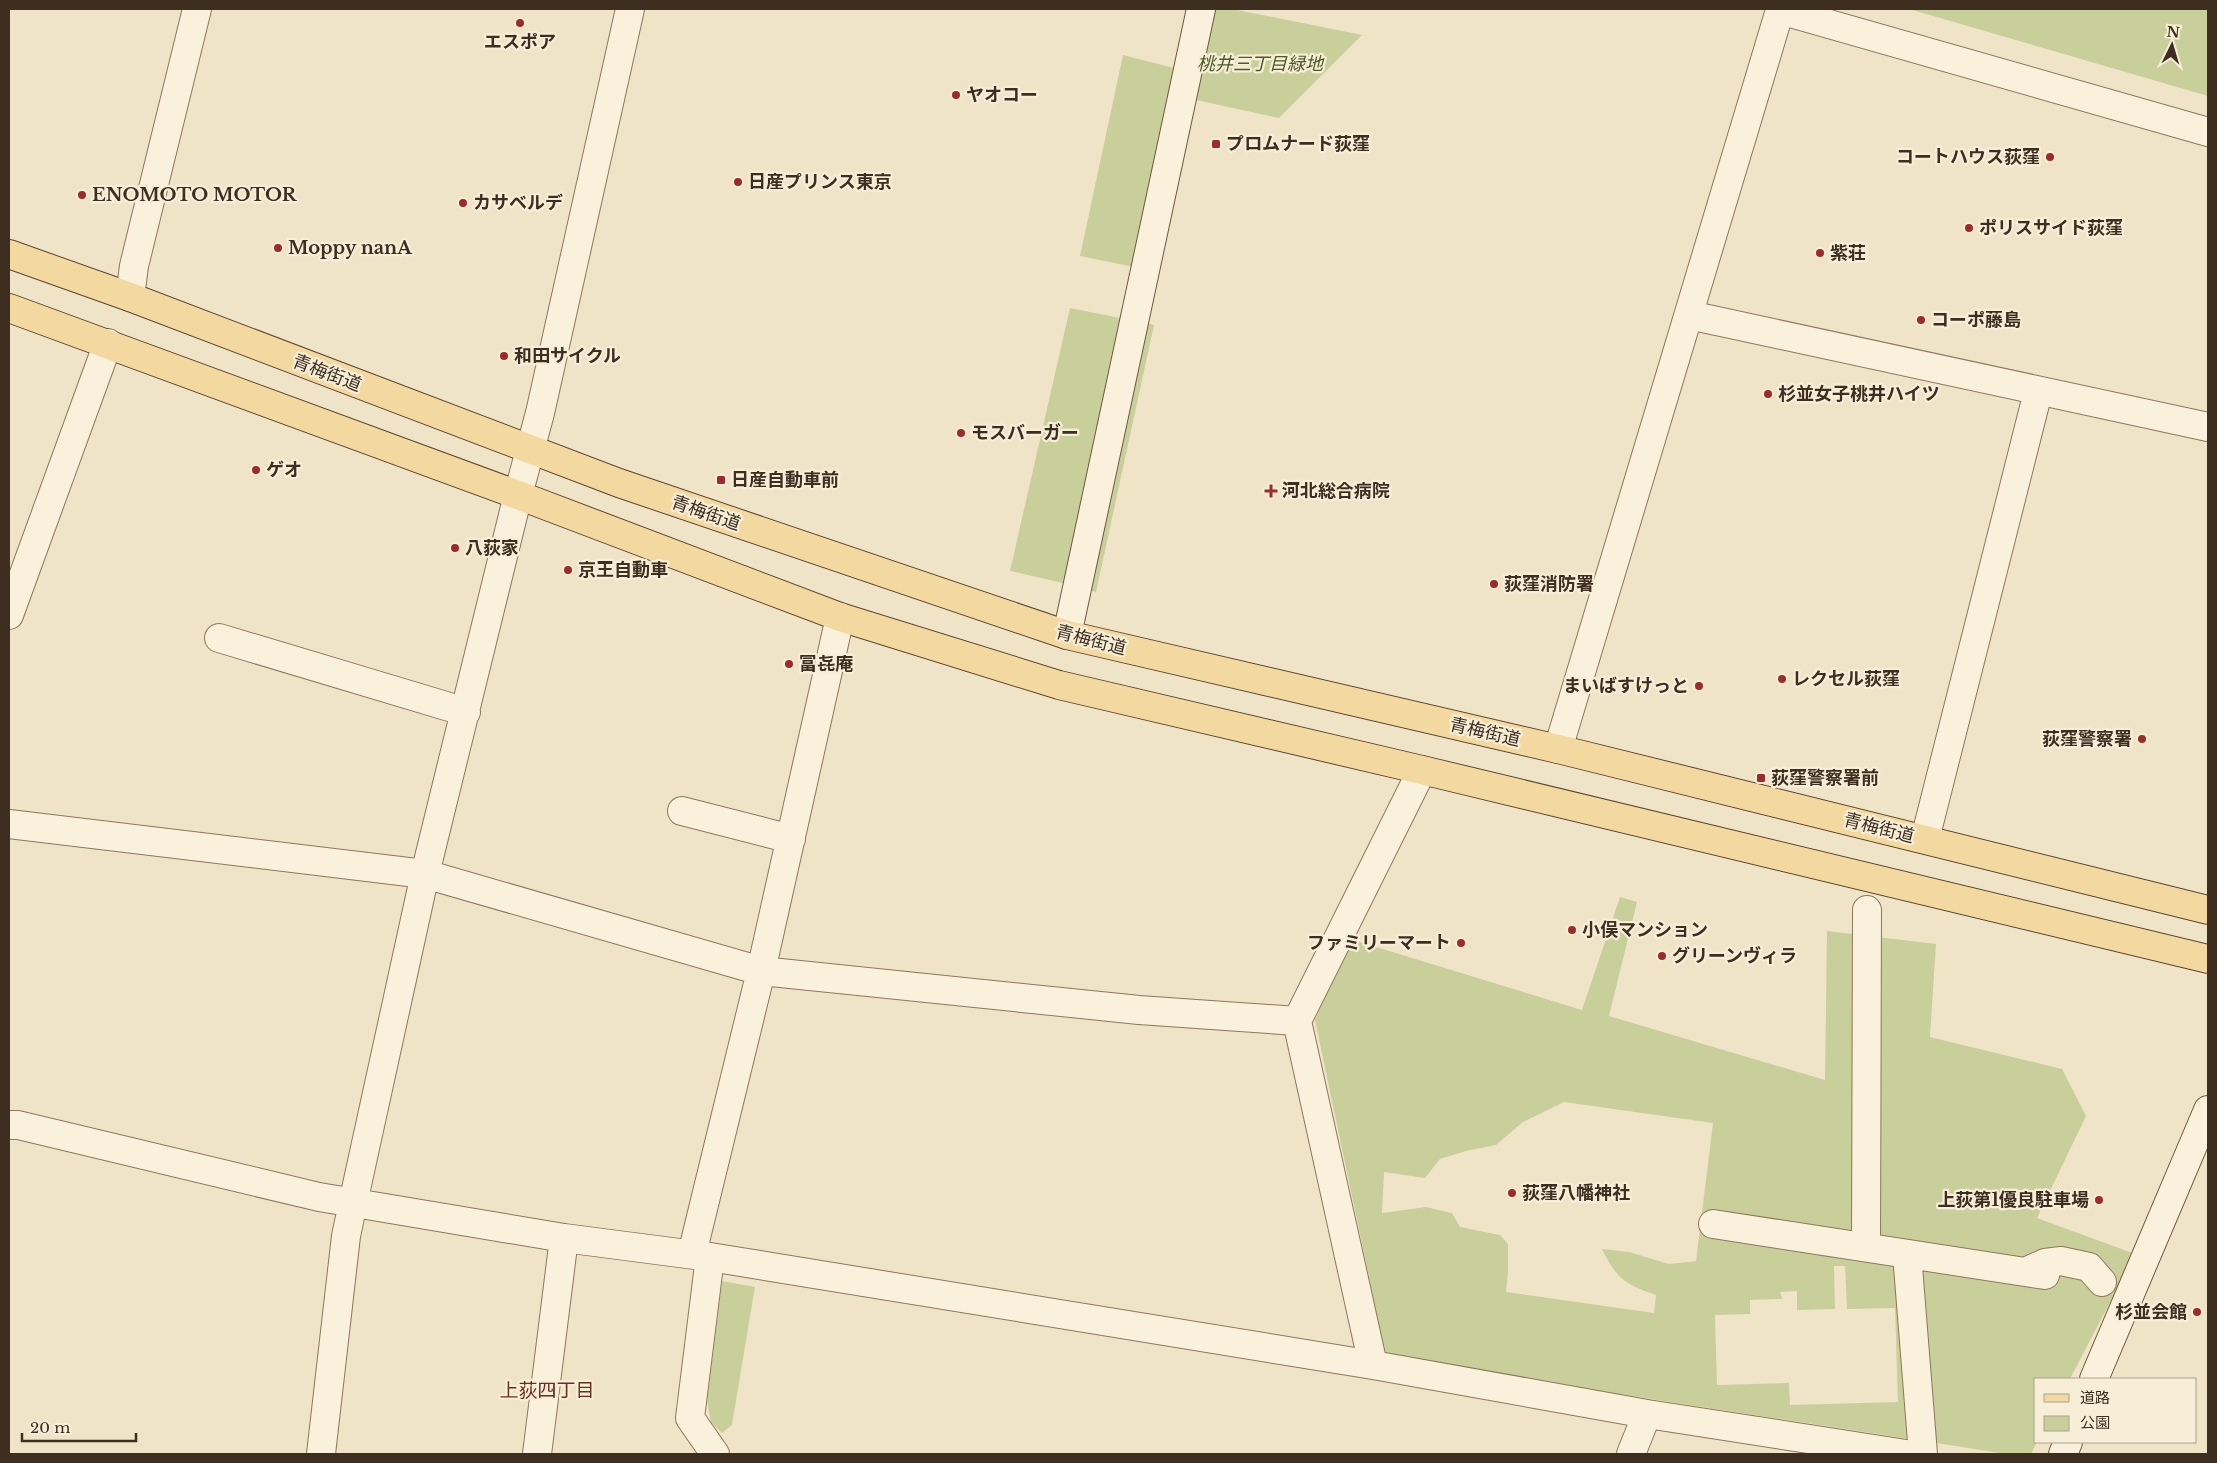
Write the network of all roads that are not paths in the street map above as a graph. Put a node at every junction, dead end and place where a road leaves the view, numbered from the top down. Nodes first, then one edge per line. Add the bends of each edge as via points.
1 (197, 9) edge
2 (630, 9) edge
3 (1201, 9) edge
4 (2208, 132) edge
5 (9, 254) edge
6 (130, 297) junction
7 (9, 308) edge
8 (1689, 315) junction
9 (108, 343) junction
10 (2038, 392) junction
11 (2208, 427) edge
12 (532, 450) junction
13 (518, 495) junction
14 (15, 577) edge
15 (9, 616) edge
16 (840, 617) junction
17 (1067, 635) junction
18 (219, 638) dead end
19 (466, 712) junction
20 (1558, 749) junction
21 (1422, 770) junction
22 (682, 810) dead end
23 (9, 824) edge
24 (791, 839) junction
25 (1925, 839) junction
26 (425, 874) junction
27 (1867, 910) dead end
28 (2208, 910) edge
29 (2208, 959) edge
30 (761, 971) junction
31 (1298, 1021) junction
32 (2208, 1110) edge
33 (9, 1125) edge
34 (353, 1203) junction
35 (1713, 1224) dead end
36 (564, 1238) junction
37 (1866, 1247) junction
38 (1907, 1254) junction
39 (701, 1255) junction
40 (2134, 1286) junction
41 (1373, 1365) junction
42 (2094, 1378) edge
43 (1647, 1414) junction
44 (321, 1454) edge
45 (537, 1454) edge
46 (715, 1454) edge
47 (1631, 1454) edge
48 (1906, 1454) edge
49 (1923, 1454) edge

1 - 6 street via 134,266
2 - 12 street
3 - 17 street
4 - 8 street via 1780,10
5 - 6 main road, 青梅街道
6 - 12 main road, 青梅街道
7 - 9 main road
8 - 10 street
8 - 20 street
9 - 13 main road
9 - 14 street
10 - 11 street
10 - 25 street
12 - 13 street
12 - 17 main road, 青梅街道 via 618,483
13 - 16 main road
13 - 19 street
14 - 15 street
16 - 21 main road via 1059,685
16 - 24 street
17 - 20 main road, 青梅街道
18 - 19 street
19 - 26 street
20 - 25 main road, 青梅街道
21 - 29 main road
21 - 31 street
22 - 24 street
23 - 26 street
24 - 30 street
25 - 28 main road, 青梅街道
26 - 30 street
26 - 34 street
27 - 37 street
30 - 31 street via 1139,1010
30 - 39 street
31 - 41 street
32 - 40 street
33 - 34 street
34 - 36 street
34 - 44 street via 346,1236
35 - 37 street
36 - 39 street
36 - 45 street
37 - 38 street
38 - 40 street via 2035,1273 2045,1263 2061,1261 2089,1267 2093,1281
38 - 49 street
39 - 41 street
39 - 46 street via 690,1418
40 - 42 street
41 - 43 street
43 - 47 street
43 - 48 street

